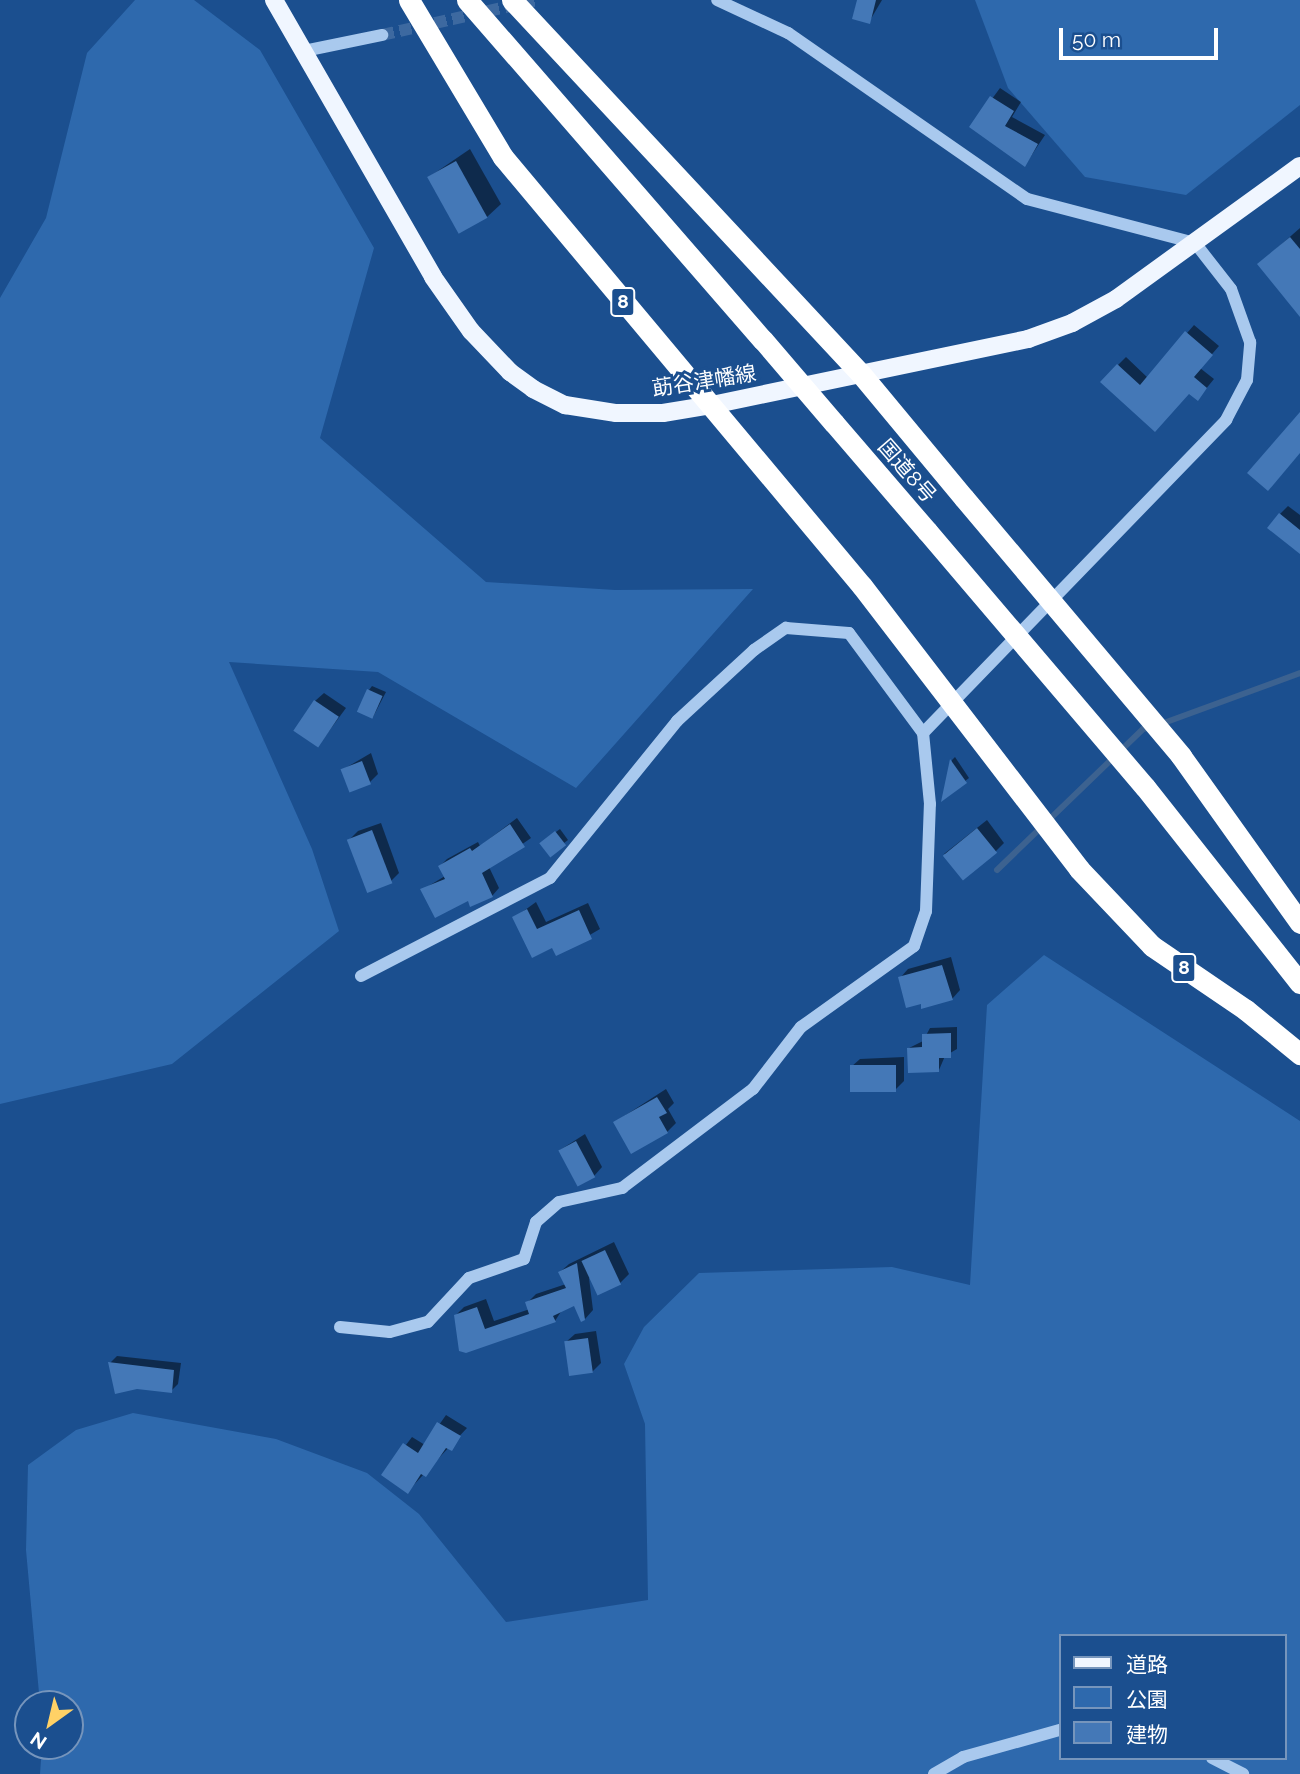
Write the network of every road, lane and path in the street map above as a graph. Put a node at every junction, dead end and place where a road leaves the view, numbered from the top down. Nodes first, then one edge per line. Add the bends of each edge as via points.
1 (274, 0) edge
2 (409, 0) edge
3 (467, 0) edge
4 (512, 0) edge
5 (717, 0) edge
6 (382, 35) tunnel mouth
7 (304, 51) junction
8 (1300, 166) edge
9 (1195, 243) junction
10 (861, 374) junction
11 (712, 405) junction
12 (923, 733) junction
13 (1300, 923) edge
14 (360, 976) dead end
15 (1300, 983) edge
16 (1300, 1054) edge
17 (341, 1327) dead end
18 (1058, 1731) edge
19 (1216, 1760) edge
20 (934, 1774) edge
21 (1243, 1774) edge

1 - 7 main road, 莇谷津幡線
2 - 11 highway, 8 via 503,157
3 - 15 highway, 国道8号, bridge via 1144,787
4 - 10 highway
5 - 9 street via 788,33 1027,199
6 - 7 street
7 - 11 main road, 莇谷津幡線 via 433,277 471,331 510,372 565,405 616,413 663,413
8 - 9 main road, 莇谷津幡線
9 - 10 main road, 莇谷津幡線 via 1116,299 1072,323 1028,339
9 - 12 street via 1231,289 1250,342 1247,380 1226,419
10 - 11 main road, 莇谷津幡線
10 - 13 highway, bridge via 1181,756
11 - 16 highway, 8, bridge via 862,586 1079,869 1152,946 1246,1010
12 - 14 street via 849,633 786,628 754,650 677,721 550,878
12 - 17 street via 930,817 926,911 914,946 801,1027 753,1089 622,1188 559,1202 536,1222 524,1259 469,1278 428,1322 390,1332
18 - 20 street via 963,1756
19 - 21 street

